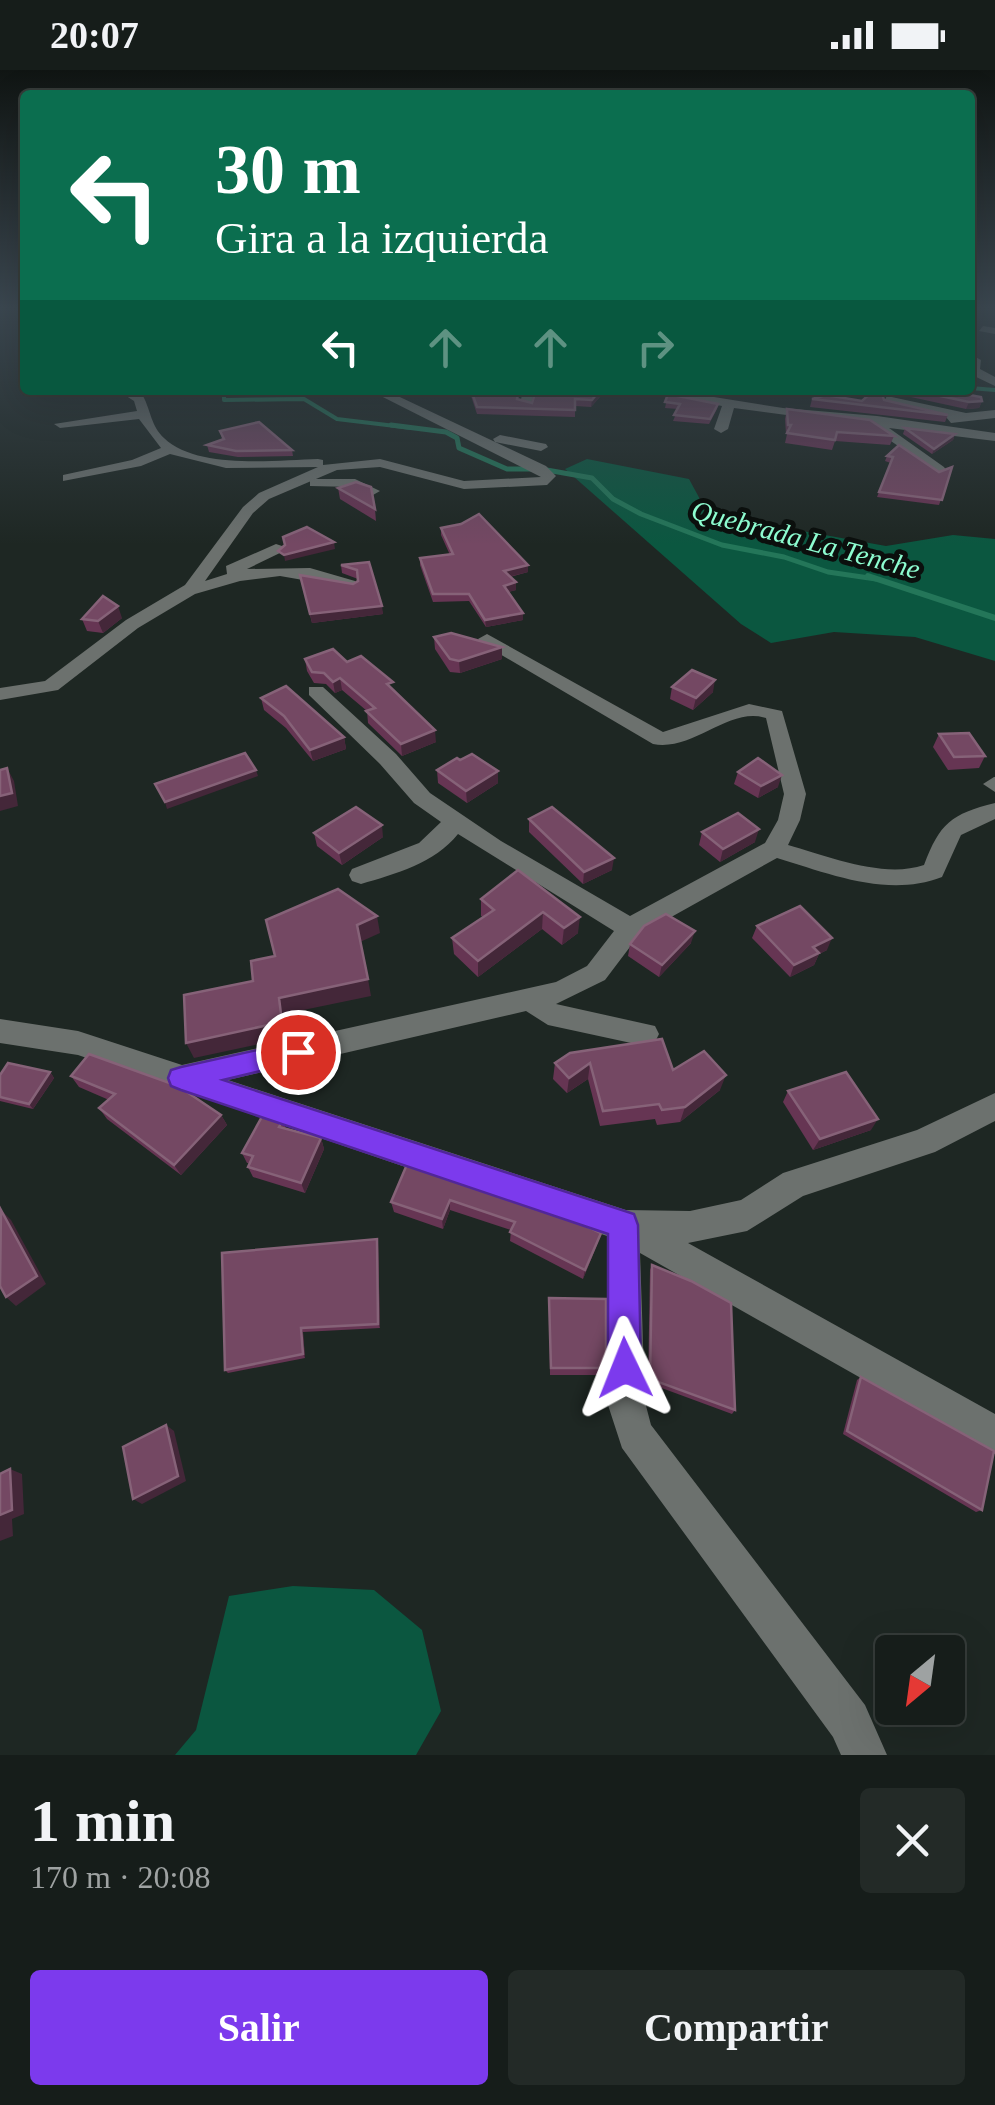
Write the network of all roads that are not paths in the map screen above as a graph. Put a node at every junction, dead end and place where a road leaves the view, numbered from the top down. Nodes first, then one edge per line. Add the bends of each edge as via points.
1 (131, 395) edge
2 (386, 395) edge
3 (676, 395) edge
4 (888, 400) edge
5 (729, 404) junction
6 (145, 414) junction
7 (995, 414) edge
8 (974, 420) junction
9 (60, 424) dead end
10 (874, 424) junction
11 (721, 429) dead end
12 (465, 433) junction
13 (995, 437) edge
14 (540, 447) dead end
15 (171, 449) junction
16 (336, 466) junction
17 (940, 470) edge
18 (68, 478) dead end
19 (285, 484) junction
20 (373, 491) edge
21 (276, 549) edge
22 (349, 585) edge
23 (191, 590) junction
24 (487, 639) edge
25 (316, 692) dead end
26 (0, 694) edge
27 (995, 794) edge
28 (995, 811) edge
29 (454, 820) junction
30 (949, 829) junction
31 (774, 849) junction
32 (361, 875) dead end
33 (630, 928) junction
34 (532, 999) junction
35 (0, 1031) edge
36 (645, 1034) dead end
37 (181, 1078) junction
38 (995, 1106) edge
39 (623, 1225) junction
40 (995, 1435) edge
41 (854, 1744) edge

1 - 6 street
2 - 12 street
3 - 5 street
4 - 8 street
5 - 10 street
5 - 11 street
6 - 9 street
6 - 15 street via 149,430
7 - 8 street
8 - 10 street via 908,415
10 - 13 street
10 - 17 street
12 - 14 street
12 - 16 street via 541,470 547,480 464,485 380,463
15 - 16 street via 238,466
15 - 18 street
16 - 19 street
19 - 20 street via 355,482
19 - 23 street via 248,510
21 - 23 street
22 - 23 street via 286,573 240,575
23 - 26 street via 132,624 51,686
24 - 31 street via 660,739 708,729 748,708 776,715 795,794
25 - 29 street via 422,798
27 - 30 street via 949,810
28 - 30 street
29 - 32 street via 437,843
29 - 33 street
30 - 31 street via 934,871 917,878
31 - 33 street
33 - 34 street via 596,973
34 - 36 street via 548,1014
34 - 37 street
35 - 37 street via 78,1043
37 - 39 street
38 - 39 street via 924,1142 794,1184 748,1215 690,1227
39 - 40 street
39 - 41 street via 626,1402 635,1434

